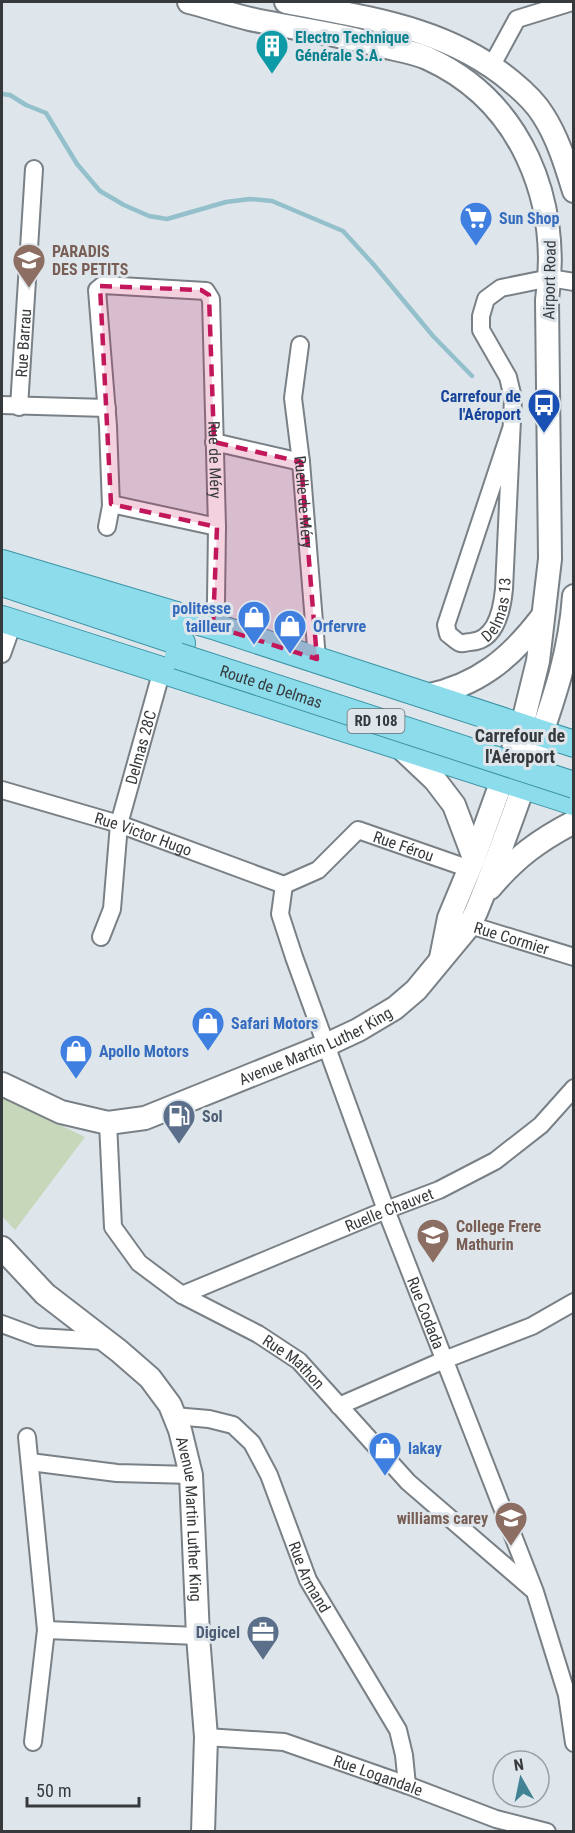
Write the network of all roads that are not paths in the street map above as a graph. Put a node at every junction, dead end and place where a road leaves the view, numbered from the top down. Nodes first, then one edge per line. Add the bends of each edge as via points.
1 (189, 2) edge
2 (286, 2) edge
3 (572, 2) edge
4 (492, 64) junction
5 (34, 170) dead end
6 (573, 191) edge
7 (550, 278) junction
8 (573, 282) edge
9 (300, 345) dead end
10 (2, 405) edge
11 (19, 407) junction
12 (107, 408) junction
13 (511, 429) junction
14 (214, 442) junction
15 (301, 462) junction
16 (111, 504) junction
17 (107, 527) dead end
18 (217, 527) junction
19 (2, 563) edge
20 (2, 584) edge
21 (573, 596) edge
22 (2, 599) edge
23 (542, 617) junction
24 (7, 621) edge
25 (213, 626) junction
26 (2, 654) edge
27 (174, 656) junction
28 (317, 659) junction
29 (570, 660) edge
30 (426, 696) junction
31 (536, 727) junction
32 (573, 744) edge
33 (399, 746) junction
34 (573, 769) edge
35 (509, 785) junction
36 (573, 785) edge
37 (2, 790) edge
38 (573, 802) edge
39 (573, 822) edge
40 (118, 824) junction
41 (472, 864) junction
42 (284, 885) junction
43 (469, 913) junction
44 (100, 937) dead end
45 (573, 957) edge
46 (326, 1045) junction
47 (2, 1084) edge
48 (573, 1088) edge
49 (108, 1123) junction
50 (386, 1210) junction
51 (2, 1248) edge
52 (182, 1295) junction
53 (573, 1302) edge
54 (2, 1324) edge
55 (105, 1341) junction
56 (444, 1360) junction
57 (339, 1406) junction
58 (174, 1416) junction
59 (27, 1437) dead end
60 (30, 1462) junction
61 (191, 1475) junction
62 (535, 1592) junction
63 (46, 1630) junction
64 (198, 1636) junction
65 (206, 1737) junction
66 (33, 1742) dead end
67 (573, 1743) edge
68 (407, 1785) junction
69 (203, 1832) edge
70 (547, 1832) edge

1 - 7 main road, Airport Road via 425,57 478,91 511,127 538,180 549,229
2 - 4 main road via 411,28
3 - 4 street via 517,19
4 - 6 main road via 543,114 562,152
5 - 11 street, Rue Barrau
7 - 8 street
7 - 13 street, Delmas 13 via 501,288 486,299 481,316 481,330 508,377 513,398
7 - 23 main road, Airport Road via 550,559
9 - 15 street, Ruelle de Méry via 293,398
10 - 11 street
11 - 12 street
12 - 14 street, Rue de Méry via 98,288 103,285 201,290 209,295
12 - 16 street
13 - 13 street, Delmas 13 via 446,625 448,634 460,643 479,642 488,637 503,602
14 - 15 street
14 - 18 street, Rue de Méry
15 - 28 street, Ruelle de Méry
16 - 17 street
16 - 18 street
18 - 25 street, Rue de Méry
19 - 25 main road
20 - 27 main road, Route de Delmas / RD 108
21 - 29 main road, Airport Road
22 - 27 main road, Route de Delmas / RD 108
23 - 30 main road via 524,641 479,677
23 - 31 main road, Airport Road
24 - 26 street
24 - 27 main road
25 - 28 main road
27 - 33 main road
27 - 34 main road, Route de Delmas / RD 108
27 - 36 main road, Route de Delmas / RD 108, bridge
27 - 40 street, Delmas 28C
28 - 30 main road
29 - 31 main road, Airport Road
30 - 31 main road
31 - 32 main road
31 - 35 main road, Airport Road
33 - 35 main road
33 - 41 main road via 435,780 454,805
35 - 38 main road
35 - 41 main road
35 - 43 main road
37 - 40 street, Rue Victor Hugo
39 - 43 main road, Avenue Martin Luther King via 527,850
40 - 42 street, Rue Victor Hugo
40 - 44 street, Delmas 28C via 112,909
41 - 42 street, Rue Férou via 358,830 318,870
41 - 43 main road
42 - 46 street, Rue Codada via 280,914
43 - 45 street, Rue Cormier
43 - 46 main road, Avenue Martin Luther King via 416,990 395,1008
46 - 49 main road, Avenue Martin Luther King via 145,1118
46 - 50 street, Rue Codada
47 - 49 main road, Avenue Martin Luther King via 61,1112
48 - 50 street, Ruelle Chauvet via 541,1125 495,1161 439,1190
49 - 52 street, Rue Mathon via 113,1227 139,1263
50 - 52 street, Ruelle Chauvet
50 - 56 street, Rue Codada
51 - 55 main road, Avenue Martin Luther King via 45,1294
52 - 57 street, Rue Mathon via 258,1334 299,1361
53 - 56 street via 532,1326
54 - 55 street via 37,1337
55 - 58 main road, Avenue Martin Luther King via 150,1378
56 - 57 street
56 - 62 street, Rue Codada
57 - 62 street, Rue Mathon via 408,1482
58 - 61 main road, Avenue Martin Luther King
58 - 68 street, Rue Armand via 233,1425 252,1443 269,1475 308,1580 398,1730
59 - 60 street
60 - 61 street via 117,1473
60 - 63 street
61 - 64 main road, Avenue Martin Luther King
62 - 67 street, Rue Codada via 567,1695
63 - 64 street
63 - 66 street
64 - 65 main road, Avenue Martin Luther King
65 - 68 street, Rue Logandale via 284,1742
65 - 69 main road, Avenue Martin Luther King
68 - 70 street, Rue Logandale via 496,1819

